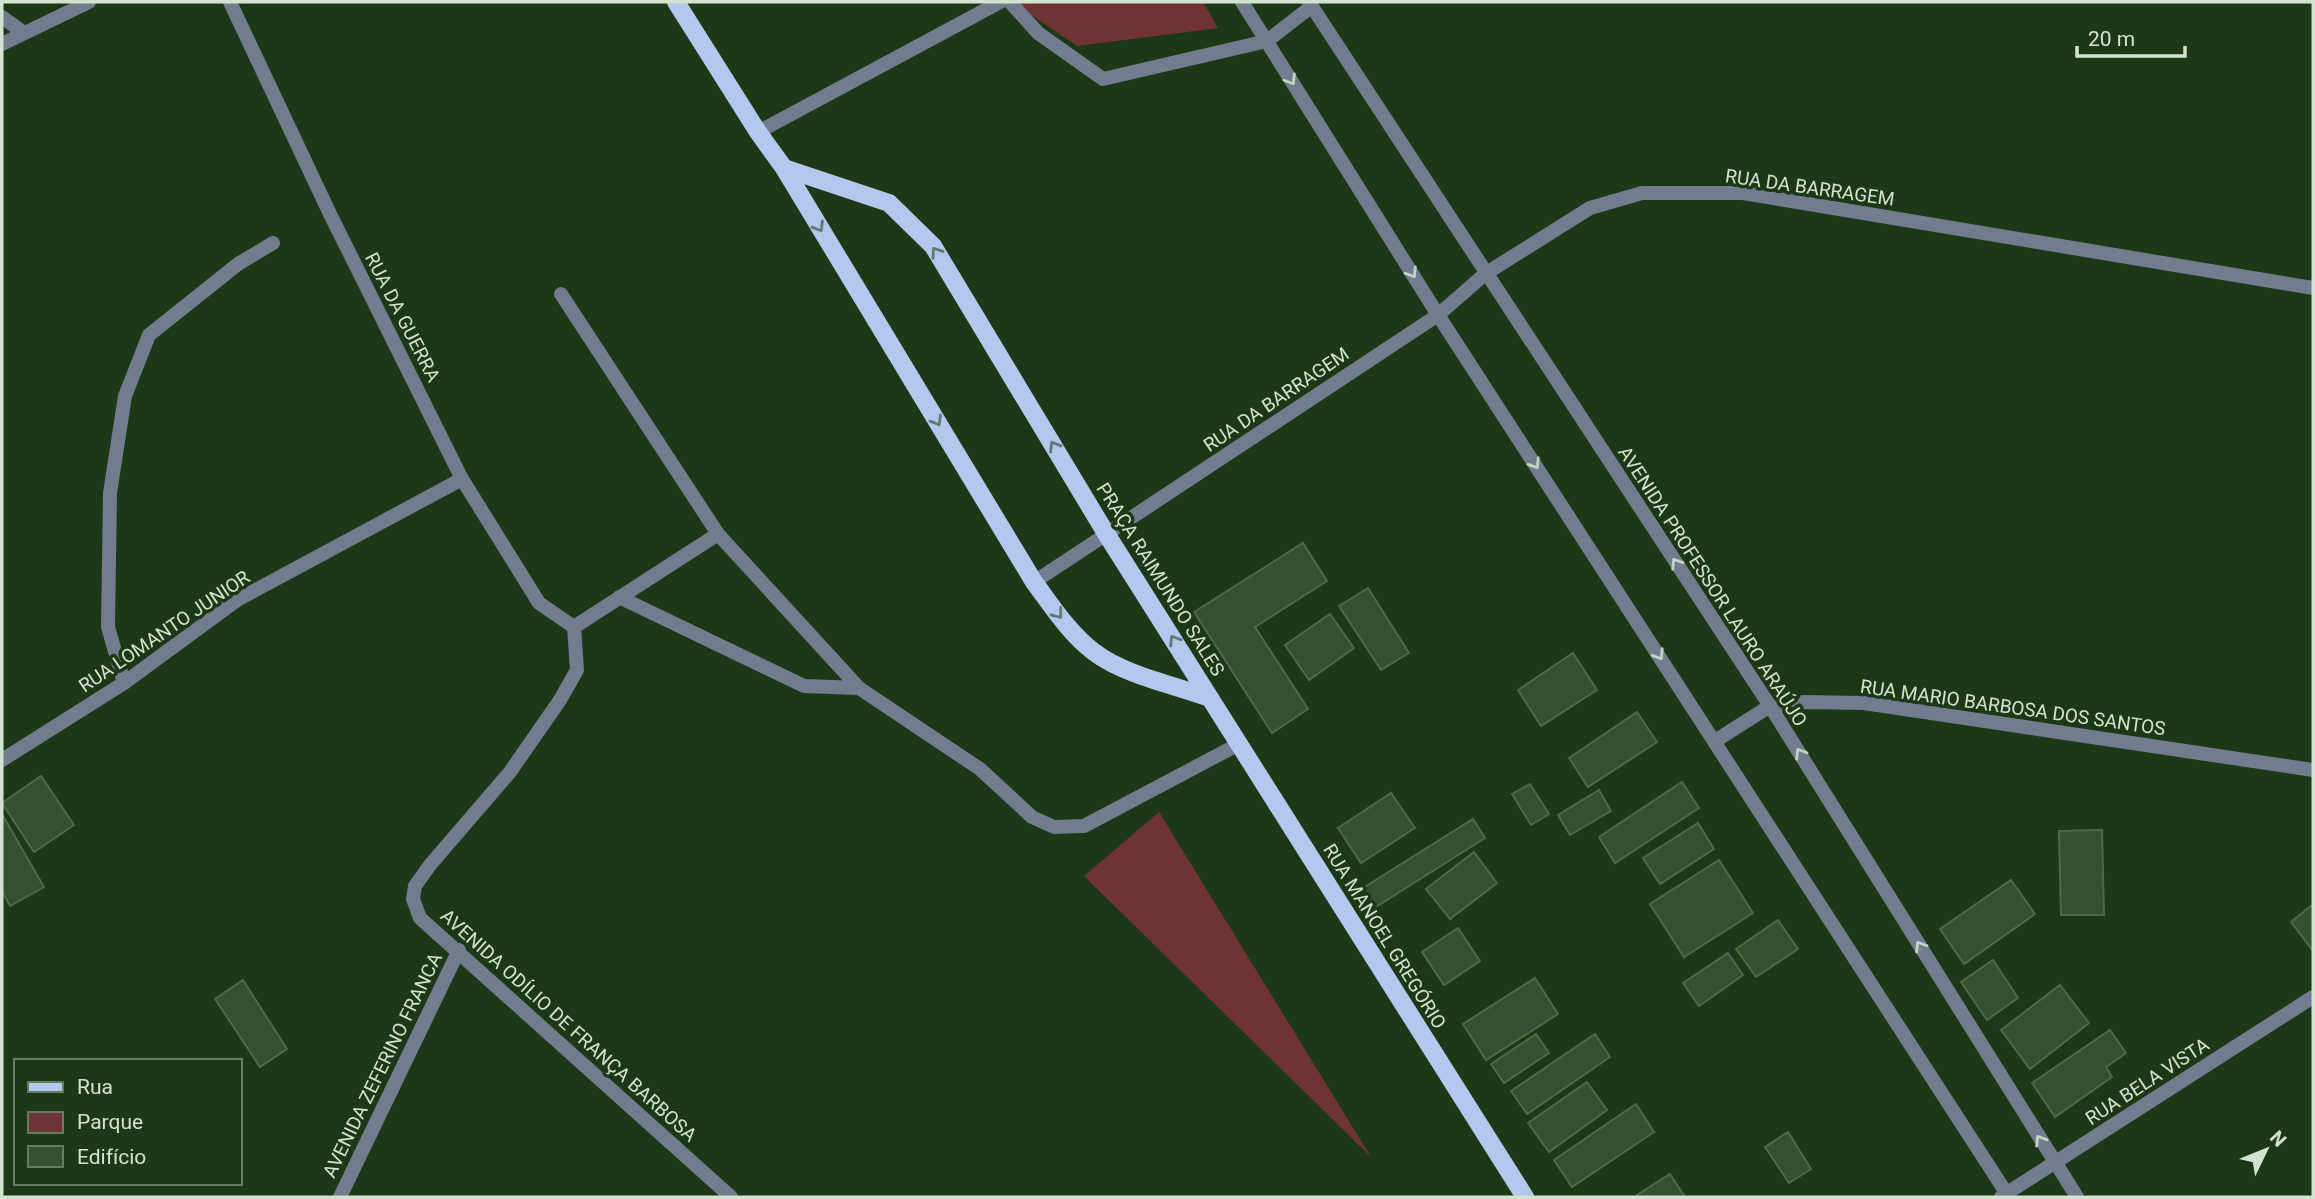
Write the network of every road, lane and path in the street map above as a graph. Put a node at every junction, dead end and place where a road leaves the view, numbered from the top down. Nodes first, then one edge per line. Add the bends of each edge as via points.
1 (89, 2) edge
2 (230, 2) edge
3 (676, 2) edge
4 (1000, 2) edge
5 (1010, 2) edge
6 (1242, 2) edge
7 (1311, 4) edge
8 (2, 18) edge
9 (24, 33) junction
10 (1267, 41) junction
11 (2, 44) edge
12 (758, 132) junction
13 (784, 169) junction
14 (273, 243) dead end
15 (1485, 274) junction
16 (2313, 288) edge
17 (561, 294) dead end
18 (1438, 315) junction
19 (463, 478) junction
20 (718, 534) junction
21 (1107, 535) junction
22 (1034, 582) junction
23 (619, 597) junction
24 (574, 627) junction
25 (124, 684) junction
26 (859, 688) junction
27 (1210, 698) junction
28 (1770, 706) junction
29 (1715, 741) junction
30 (1240, 744) junction
31 (2, 760) edge
32 (2313, 770) edge
33 (458, 950) junction
34 (2313, 997) edge
35 (2055, 1163) junction
36 (2005, 1196) edge
37 (340, 1197) edge
38 (731, 1197) edge
39 (1525, 1197) edge
40 (2077, 1197) edge

1 - 9 street
2 - 19 street, RUA DA GUERRA
3 - 12 main road, PRAÇA RAIMUNDO SALES
4 - 12 street
5 - 10 street via 1038,33 1103,79
6 - 10 street
7 - 10 street
7 - 15 street, AVENIDA PROFESSOR LAURO ARAÚJO
8 - 9 street
9 - 11 street
10 -> 18 street
12 - 13 main road, PRAÇA RAIMUNDO SALES
21 -> 13 main road, PRAÇA RAIMUNDO SALES via 933,246 889,203
13 -> 22 main road, PRAÇA RAIMUNDO SALES
14 - 25 street via 238,264 149,335 125,396 110,493 108,627
15 - 16 street, RUA DA BARRAGEM via 1590,208 1642,193 1744,193
15 - 18 street, RUA DA BARRAGEM
28 -> 15 street, AVENIDA PROFESSOR LAURO ARAÚJO
17 - 20 street
18 - 21 street, RUA DA BARRAGEM
18 -> 29 street
19 - 24 street, RUA DA GUERRA via 540,603
19 - 25 street, RUA LOMANTO JUNIOR via 237,600
20 - 23 street
20 - 26 street
21 - 22 street, RUA DA BARRAGEM
27 -> 21 main road, PRAÇA RAIMUNDO SALES
22 -> 27 main road, PRAÇA RAIMUNDO SALES via 1069,629 1094,652 1116,666
23 - 24 street
23 - 26 street via 804,686
24 - 33 street, AVENIDA ODÍLIO DE FRANÇA BARBOSA via 577,670 560,700 510,772 415,886 413,899 420,918
25 - 31 street, RUA LOMANTO JUNIOR
26 - 30 street via 980,769 1032,817 1054,827 1084,826
27 - 30 main road, RUA MANOEL GREGÓRIO
28 - 29 street, RUA MARIO BARBOSA DOS SANTOS
28 - 32 street, RUA MARIO BARBOSA DOS SANTOS via 1864,703
35 -> 28 street, AVENIDA PROFESSOR LAURO ARAÚJO
29 - 36 street
30 - 39 main road, RUA MANOEL GREGÓRIO
33 - 37 street, AVENIDA ZEFERINO FRANCA
33 - 38 street, AVENIDA ODÍLIO DE FRANÇA BARBOSA
34 - 35 street, RUA BELA VISTA
35 - 36 street, RUA BELA VISTA
35 - 40 street, AVENIDA PROFESSOR LAURO ARAÚJO

